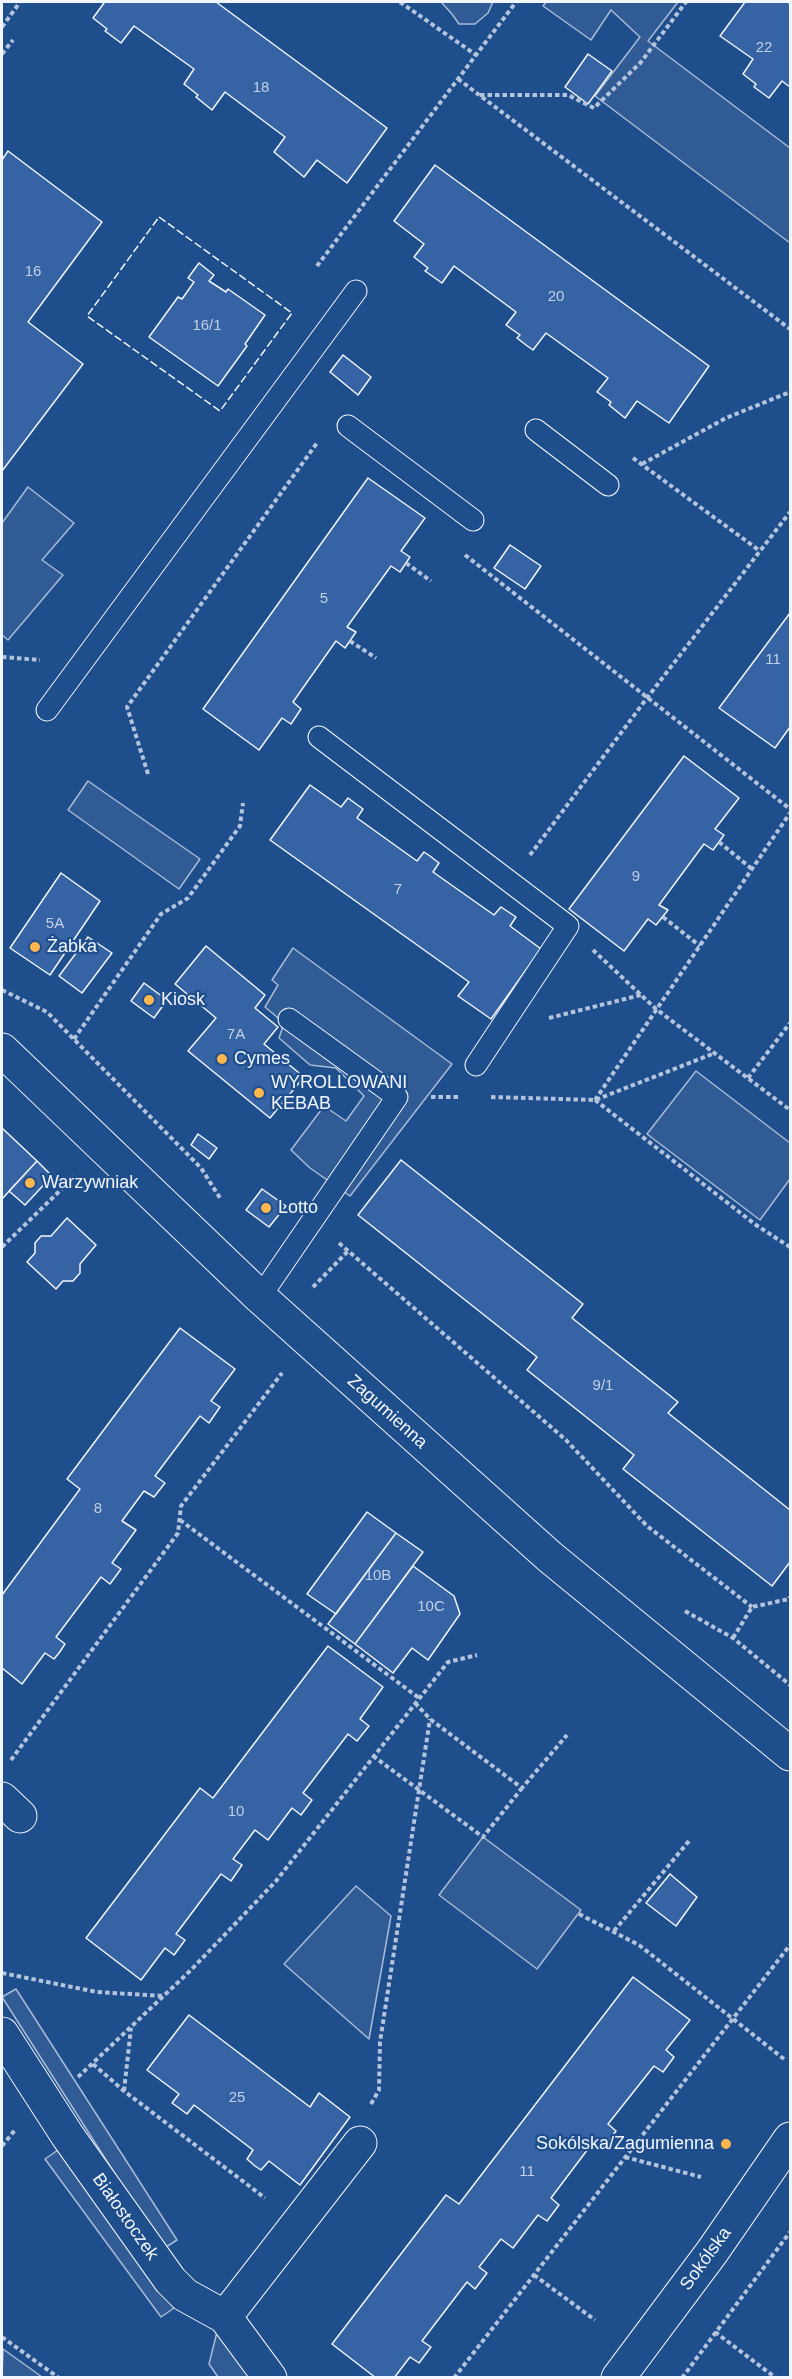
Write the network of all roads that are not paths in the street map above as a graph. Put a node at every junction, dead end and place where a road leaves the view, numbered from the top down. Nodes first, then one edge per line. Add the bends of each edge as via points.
1 (356, 291) dead end
2 (348, 426) dead end
3 (536, 430) dead end
4 (608, 485) dead end
5 (473, 520) dead end
6 (47, 710) dead end
7 (319, 737) dead end
8 (289, 1019) dead end
9 (2, 1050) edge
10 (476, 1065) dead end
11 (260, 1297) junction
12 (790, 1754) edge
13 (2, 2034) edge
14 (790, 2139) edge
15 (360, 2143) road end
16 (225, 2317) junction
17 (270, 2378) edge
18 (618, 2378) edge

1 - 6 lane
2 - 5 lane
3 - 4 lane
7 - 10 lane via 568,926
8 - 11 lane via 397,1097
9 - 11 street, Zagumienna
11 - 12 street, Zagumienna via 550,1557
13 - 16 street, Białostoczek via 46,2104 170,2280 185,2295
14 - 18 street, Sokólska
15 - 16 street
16 - 17 street, Białostoczek

